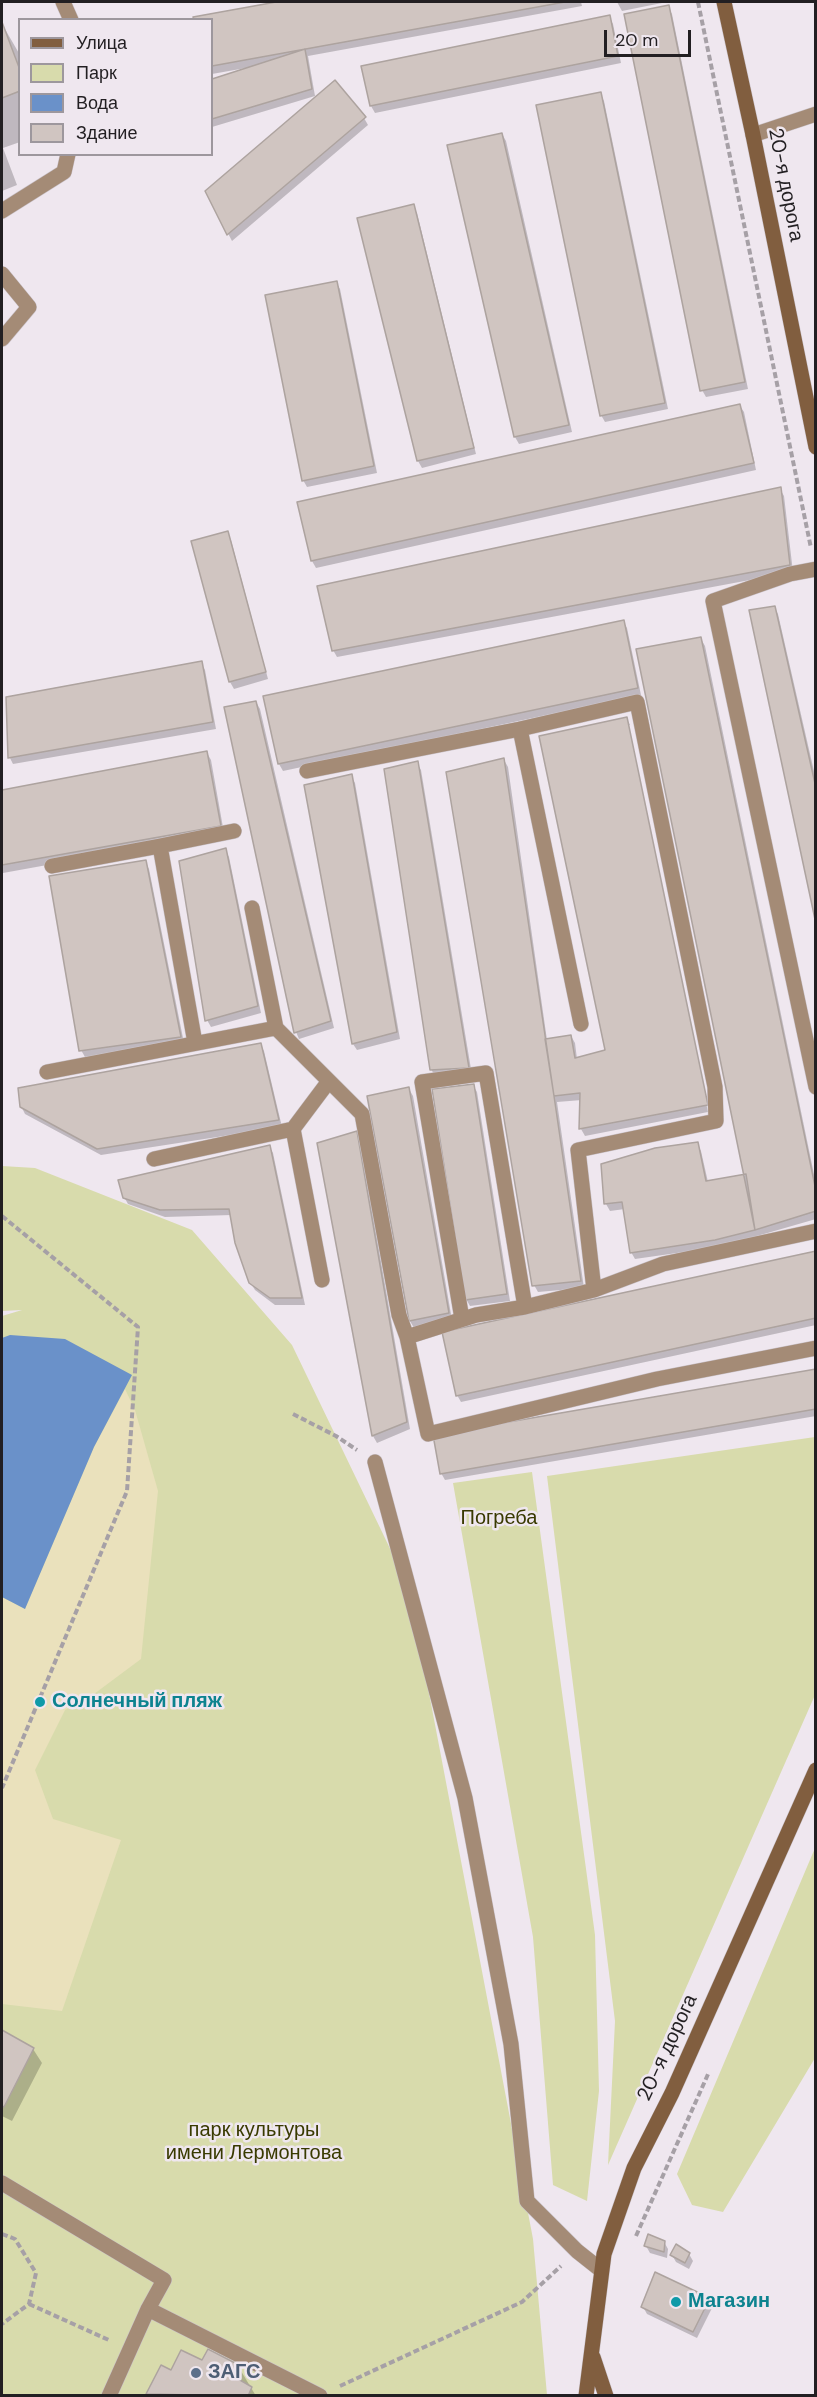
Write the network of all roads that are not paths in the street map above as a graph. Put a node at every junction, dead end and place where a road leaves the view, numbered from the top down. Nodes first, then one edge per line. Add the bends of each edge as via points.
1 (63, 2) edge
2 (724, 2) edge
3 (70, 18) edge
4 (816, 114) edge
5 (753, 135) junction
6 (68, 156) edge
7 (2, 211) edge
8 (2, 274) edge
9 (2, 339) edge
10 (816, 447) edge
11 (815, 569) edge
12 (520, 729) junction
13 (307, 771) dead end
14 (234, 831) dead end
15 (160, 846) junction
16 (52, 866) dead end
17 (252, 909) dead end
18 (581, 1024) dead end
19 (276, 1028) junction
20 (195, 1043) junction
21 (47, 1072) dead end
22 (329, 1082) junction
23 (816, 1087) edge
24 (293, 1129) junction
25 (154, 1159) dead end
26 (816, 1231) edge
27 (322, 1280) dead end
28 (594, 1290) junction
29 (525, 1307) junction
30 (462, 1319) junction
31 (407, 1337) junction
32 (816, 1348) edge
33 (375, 1462) road end
34 (816, 1770) edge
35 (2, 2183) edge
36 (601, 2270) junction
37 (148, 2309) junction
38 (591, 2352) junction
39 (109, 2396) edge
40 (320, 2396) edge
41 (586, 2396) edge
42 (606, 2396) edge

1 - 3 lane
2 - 5 main road, 20-я дорога
4 - 5 lane
5 - 10 main road, 20-я дорога
6 - 7 lane via 64,172
8 - 9 lane via 29,307
11 - 23 lane via 713,601
12 - 13 lane
12 - 18 lane
12 - 28 lane via 637,702 715,1087 716,1121 578,1150
14 - 15 lane
15 - 16 lane
15 - 20 lane
17 - 19 lane
19 - 20 lane
19 - 22 lane
20 - 21 lane
22 - 24 lane
22 - 31 lane via 362,1114 399,1315
24 - 25 lane
24 - 27 lane
26 - 28 lane via 663,1264
28 - 29 lane
29 - 30 lane
29 - 30 lane via 486,1073 422,1082
30 - 31 lane
31 - 32 lane via 428,1434 657,1379
33 - 36 lane via 465,1798 511,2044 527,2201
34 - 36 main road, 20-я дорога via 672,2093 634,2168
35 - 37 lane via 164,2280
36 - 38 main road, 20-я дорога
37 - 39 lane
37 - 40 lane
38 - 41 main road, 20-я дорога
38 - 42 main road, 20-я дорога

